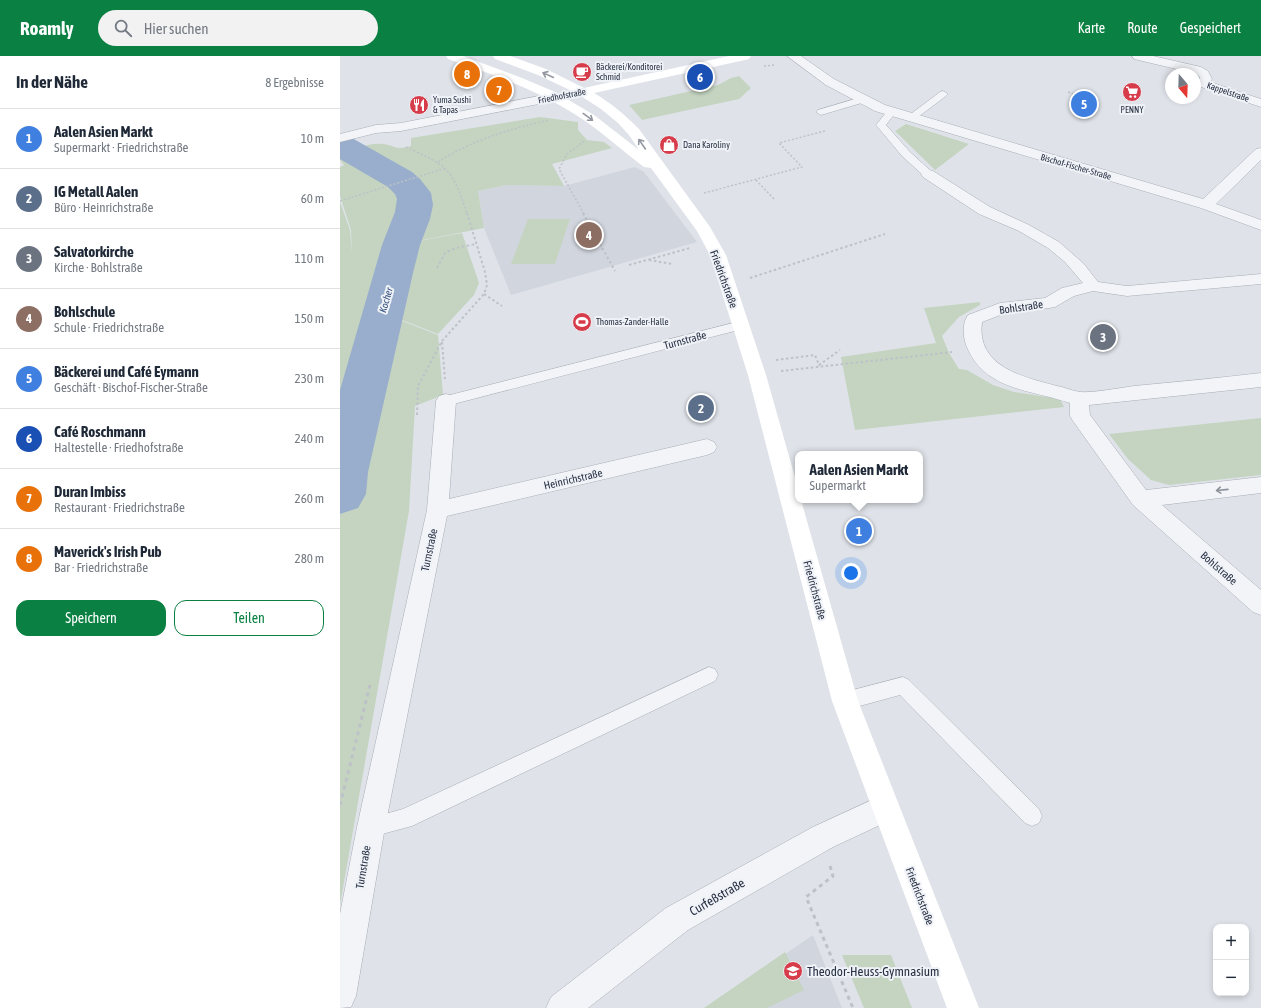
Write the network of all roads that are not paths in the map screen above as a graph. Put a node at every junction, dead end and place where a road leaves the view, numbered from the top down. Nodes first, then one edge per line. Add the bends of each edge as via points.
1 (452, 56) edge
2 (499, 56) edge
3 (746, 56) edge
4 (793, 56) edge
5 (1138, 56) edge
6 (531, 68) junction
7 (513, 79) junction
8 (583, 92) junction
9 (943, 94) dead end
10 (554, 97) junction
11 (862, 100) junction
12 (1261, 103) edge
13 (499, 107) junction
14 (821, 112) dead end
15 (891, 112) junction
16 (911, 118) junction
17 (345, 137) edge
18 (1261, 152) edge
19 (928, 174) joint
20 (664, 176) junction
21 (1206, 205) junction
22 (1261, 225) edge
23 (1261, 279) edge
24 (1093, 286) junction
25 (741, 325) junction
26 (1261, 380) edge
27 (1079, 399) junction
28 (446, 401) joint
29 (707, 447) dead end
30 (1261, 485) edge
31 (1141, 499) junction
32 (438, 510) junction
33 (1261, 605) edge
34 (709, 675) dead end
35 (845, 701) junction
36 (885, 808) junction
37 (1032, 816) dead end
38 (371, 827) junction
39 (340, 996) edge
40 (562, 1008) edge
41 (963, 1008) edge

1 - 7 main road, Friedrichstraße
2 - 6 main road, Friedrichstraße
3 - 8 main road, Friedhofstraße
4 - 11 street, Bischof-Fischer-Straße via 830,82
5 - 12 street, Kappelstraße via 1197,70 1204,74 1206,79 1202,83
6 - 7 main road via 530,73
8 -> 6 main road, Friedrichstraße
7 - 10 main road, Friedrichstraße
7 - 13 street via 518,89 514,97
8 - 10 main road, Friedhofstraße
20 -> 8 main road, Friedrichstraße via 623,120
9 - 16 lane
10 - 13 street, Friedhofstraße
10 -> 20 main road, Friedrichstraße via 581,112
11 - 14 lane
11 - 15 street, Bischof-Fischer-Straße
13 - 17 street, Friedhofstraße via 373,135
15 - 16 street, Bischof-Fischer-Straße
15 - 19 lane via 881,125 906,154
16 - 21 street, Bischof-Fischer-Straße
18 - 21 street
19 - 24 street via 978,207 1060,248 1083,270
20 - 25 main road, Friedrichstraße via 704,230 718,255
21 - 22 street, Bischof-Fischer-Straße
23 - 24 street, Bohlstraße via 1127,291
24 - 27 street, Bohlstraße via 1068,292 1049,303 1000,309 974,319 972,333 977,349 991,368 1005,377
25 - 28 lane, Turnstraße
25 - 35 main road, Friedrichstraße via 757,375
26 - 27 street, Bohlstraße
27 - 31 street, Bohlstraße via 1080,416
28 - 32 street, Turnstraße
29 - 32 street, Heinrichstraße
30 -> 31 street
31 - 33 street, Bohlstraße
32 - 38 street, Turnstraße
34 - 38 lane via 405,819
35 - 36 main road, Friedrichstraße
35 - 37 lane via 903,686
36 - 40 street, Curfeßstraße via 823,837 677,919
36 - 41 main road, Friedrichstraße
38 - 39 street, Turnstraße

